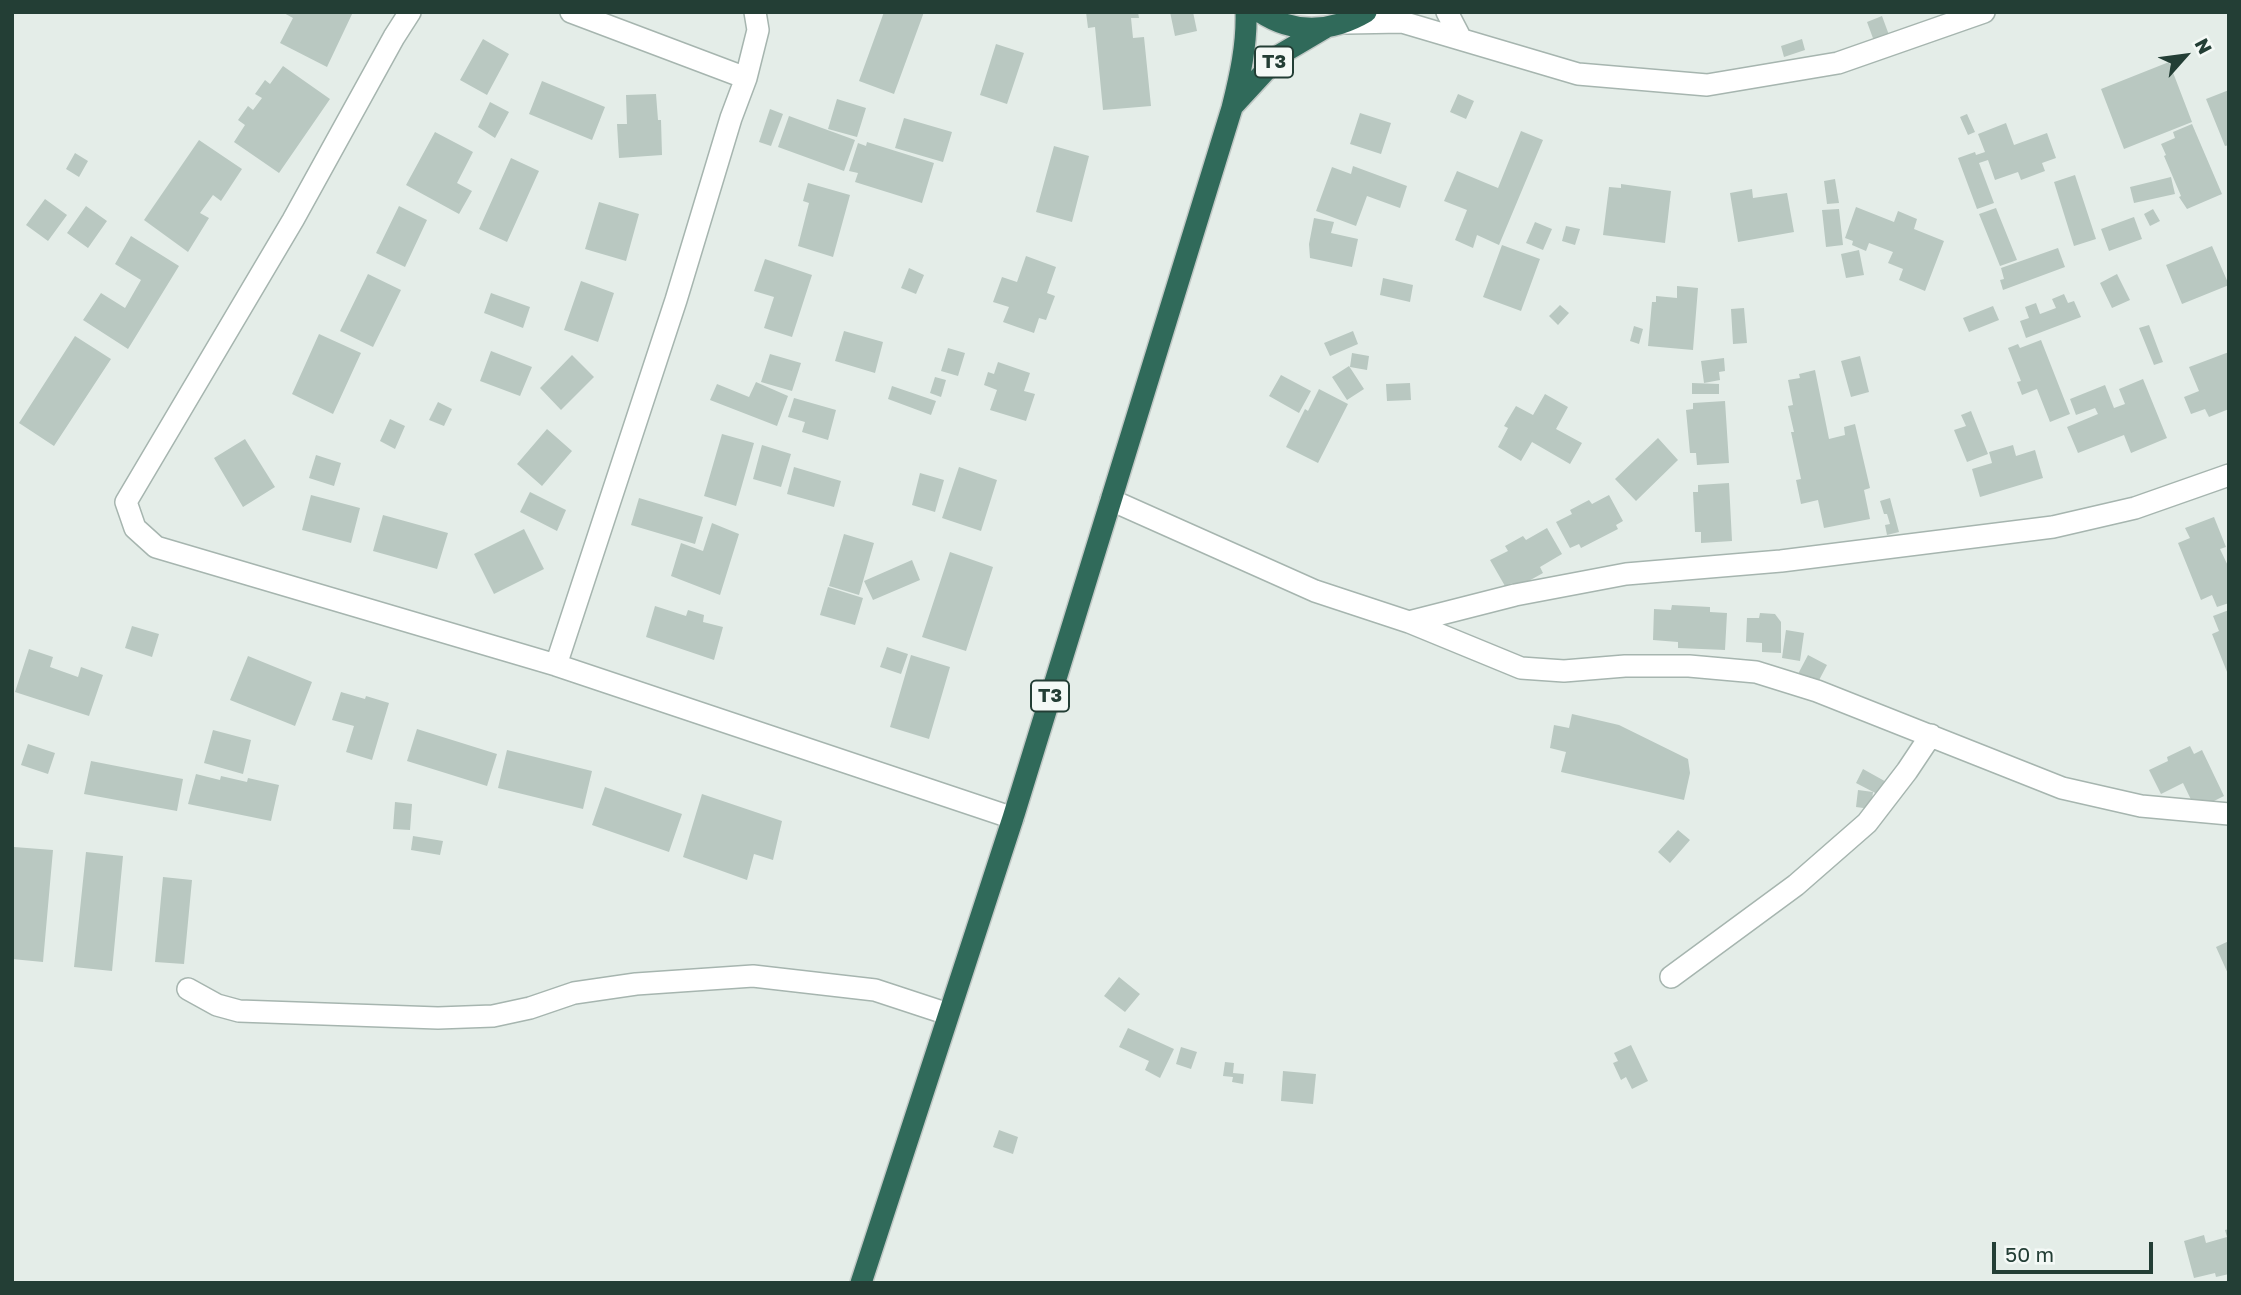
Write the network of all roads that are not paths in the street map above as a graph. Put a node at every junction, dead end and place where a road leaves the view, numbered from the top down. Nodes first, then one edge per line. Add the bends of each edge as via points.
1 (410, 12) edge
2 (571, 12) edge
3 (755, 12) edge
4 (1246, 12) edge
5 (1260, 12) edge
6 (1366, 12) edge
7 (1447, 12) edge
8 (1984, 12) edge
9 (1348, 23) junction
10 (1325, 28) junction
11 (1461, 39) junction
12 (746, 78) junction
13 (1232, 108) junction
14 (2229, 475) edge
15 (1111, 500) junction
16 (1409, 622) junction
17 (556, 665) junction
18 (1931, 735) junction
19 (2229, 814) edge
20 (1013, 818) junction
21 (1671, 977) dead end
22 (188, 989) dead end
23 (948, 1014) junction
24 (861, 1283) edge

1 - 17 street via 125,502 135,528 156,547
2 - 12 street
3 - 12 street via 758,30
4 - 13 highway, T3 via 1247,34
5 - 10 highway, T3 via 1297,27
6 - 9 highway, T3
7 - 11 street
8 - 11 street via 1838,63 1707,85 1578,74
9 - 10 highway, T3
9 - 11 street via 1402,22
10 - 13 highway, T3 via 1281,54
12 - 17 street
13 - 15 highway, T3
14 - 16 street via 2135,508 2053,527 1781,561 1626,574
15 - 16 street via 1315,591
15 - 20 highway, T3
16 - 18 street via 1521,668 1689,666 1756,672
17 - 20 street
18 - 19 street via 2062,788 2141,806
18 - 21 street via 1867,823 1796,885
20 - 23 highway, T3
22 - 23 street via 216,1005 239,1011 438,1018 493,1016 574,993 636,984 753,976 875,990
23 - 24 highway, T3

